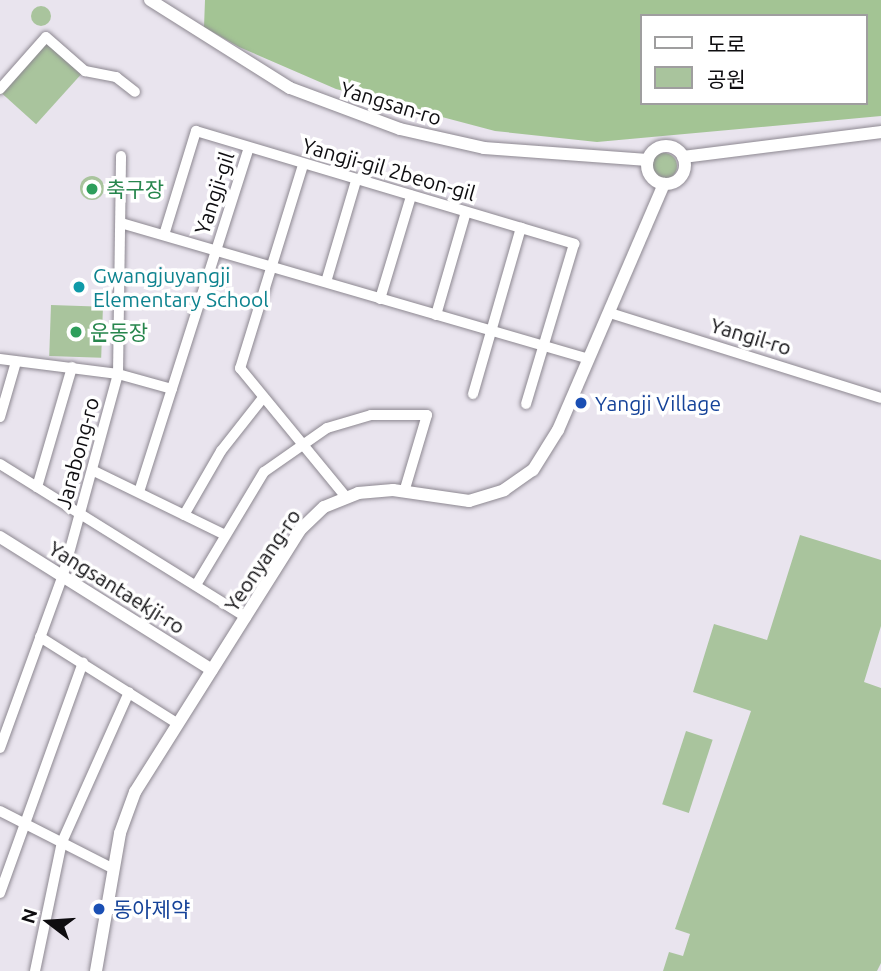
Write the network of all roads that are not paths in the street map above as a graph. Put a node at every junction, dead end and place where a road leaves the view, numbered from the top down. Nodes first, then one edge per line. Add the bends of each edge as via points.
1 (150, 0) edge
2 (0, 89) edge
3 (135, 92) dead end
4 (881, 132) edge
5 (249, 148) junction
6 (121, 156) dead end
7 (682, 157) junction
8 (648, 160) junction
9 (303, 164) junction
10 (356, 181) junction
11 (664, 184) junction
12 (411, 196) junction
13 (466, 212) junction
14 (121, 223) junction
15 (521, 228) junction
16 (164, 235) junction
17 (215, 250) junction
18 (269, 266) junction
19 (326, 282) junction
20 (380, 299) junction
21 (610, 313) junction
22 (436, 315) junction
23 (491, 331) junction
24 (542, 346) junction
25 (0, 359) edge
26 (588, 359) junction
27 (16, 362) junction
28 (72, 367) junction
29 (118, 374) junction
30 (172, 389) junction
31 (472, 394) dead end
32 (881, 398) edge
33 (262, 399) junction
34 (526, 404) dead end
35 (1, 412) edge
36 (301, 443) junction
37 (0, 464) edge
38 (94, 471) junction
39 (37, 487) junction
40 (139, 492) junction
41 (404, 492) junction
42 (345, 496) junction
43 (184, 515) junction
44 (81, 516) junction
45 (225, 535) junction
46 (0, 537) edge
47 (63, 575) junction
48 (196, 585) junction
49 (246, 617) junction
50 (40, 638) junction
51 (83, 663) junction
52 (212, 670) junction
53 (129, 692) junction
54 (175, 722) junction
55 (0, 748) edge
56 (0, 811) edge
57 (24, 823) junction
58 (62, 842) junction
59 (114, 869) junction
60 (0, 893) edge
61 (35, 971) edge
62 (96, 971) edge

1 - 8 street, Yangsan-ro via 290,88 400,129 484,148
2 - 3 street via 46,37 85,71 116,77
4 - 7 street
5 - 9 street, Yangji-gil 2beon-gil
5 - 16 street, Yangji-gil 2beon-gil via 196,131
5 - 17 street, Yangji-gil
6 - 14 street, Jarabong-ro
7 - 8 street via 666,146
7 - 11 street via 682,175
8 - 11 street via 650,175
9 - 10 street, Yangji-gil 2beon-gil
9 - 18 street
10 - 12 street, Yangji-gil 2beon-gil
10 - 19 street
11 - 21 street
12 - 13 street, Yangji-gil 2beon-gil
12 - 20 street
13 - 15 street, Yangji-gil 2beon-gil
13 - 22 street
14 - 16 street, Yangji-gil
14 - 29 street, Jarabong-ro
15 - 23 street
15 - 24 street, Yangji-gil 2beon-gil via 574,244
16 - 17 street, Yangji-gil
17 - 18 street, Yangji-gil
17 - 30 street
18 - 19 street, Yangji-gil
18 - 33 street via 240,368
19 - 20 street, Yangji-gil
20 - 22 street, Yangji-gil
21 - 26 street
21 - 32 street, Yangil-ro
22 - 23 street, Yangji-gil
23 - 24 street, Yangji-gil
23 - 31 street
24 - 26 street, Yangji-gil
24 - 34 street
25 - 27 street
26 - 41 street via 554,438 524,479 469,501
27 - 28 street
27 - 35 street
28 - 29 street
28 - 39 street
29 - 30 street
29 - 38 street, Jarabong-ro
30 - 40 street
33 - 36 street
33 - 43 street via 221,452
36 - 41 street via 358,418 427,415
36 - 42 street
36 - 45 street via 264,472
37 - 39 street
38 - 40 street
38 - 44 street, Jarabong-ro
39 - 44 street
40 - 43 street
41 - 42 street
42 - 49 street, Yeonyang-ro via 300,530
43 - 45 street
44 - 47 street, Jarabong-ro
44 - 48 street
45 - 48 street
46 - 47 street, Yangsantaekji-ro
47 - 50 street, Jarabong-ro
47 - 52 street, Yangsantaekji-ro
48 - 49 street
49 - 52 street, Yeonyang-ro
50 - 51 street
50 - 55 street, Jarabong-ro
51 - 53 street
51 - 57 street
52 - 54 street, Yeonyang-ro
53 - 54 street
53 - 58 street
54 - 59 street, Yeonyang-ro via 127,811
56 - 57 street
57 - 58 street
57 - 60 street
58 - 59 street
58 - 61 street
59 - 62 street, Yeonyang-ro

